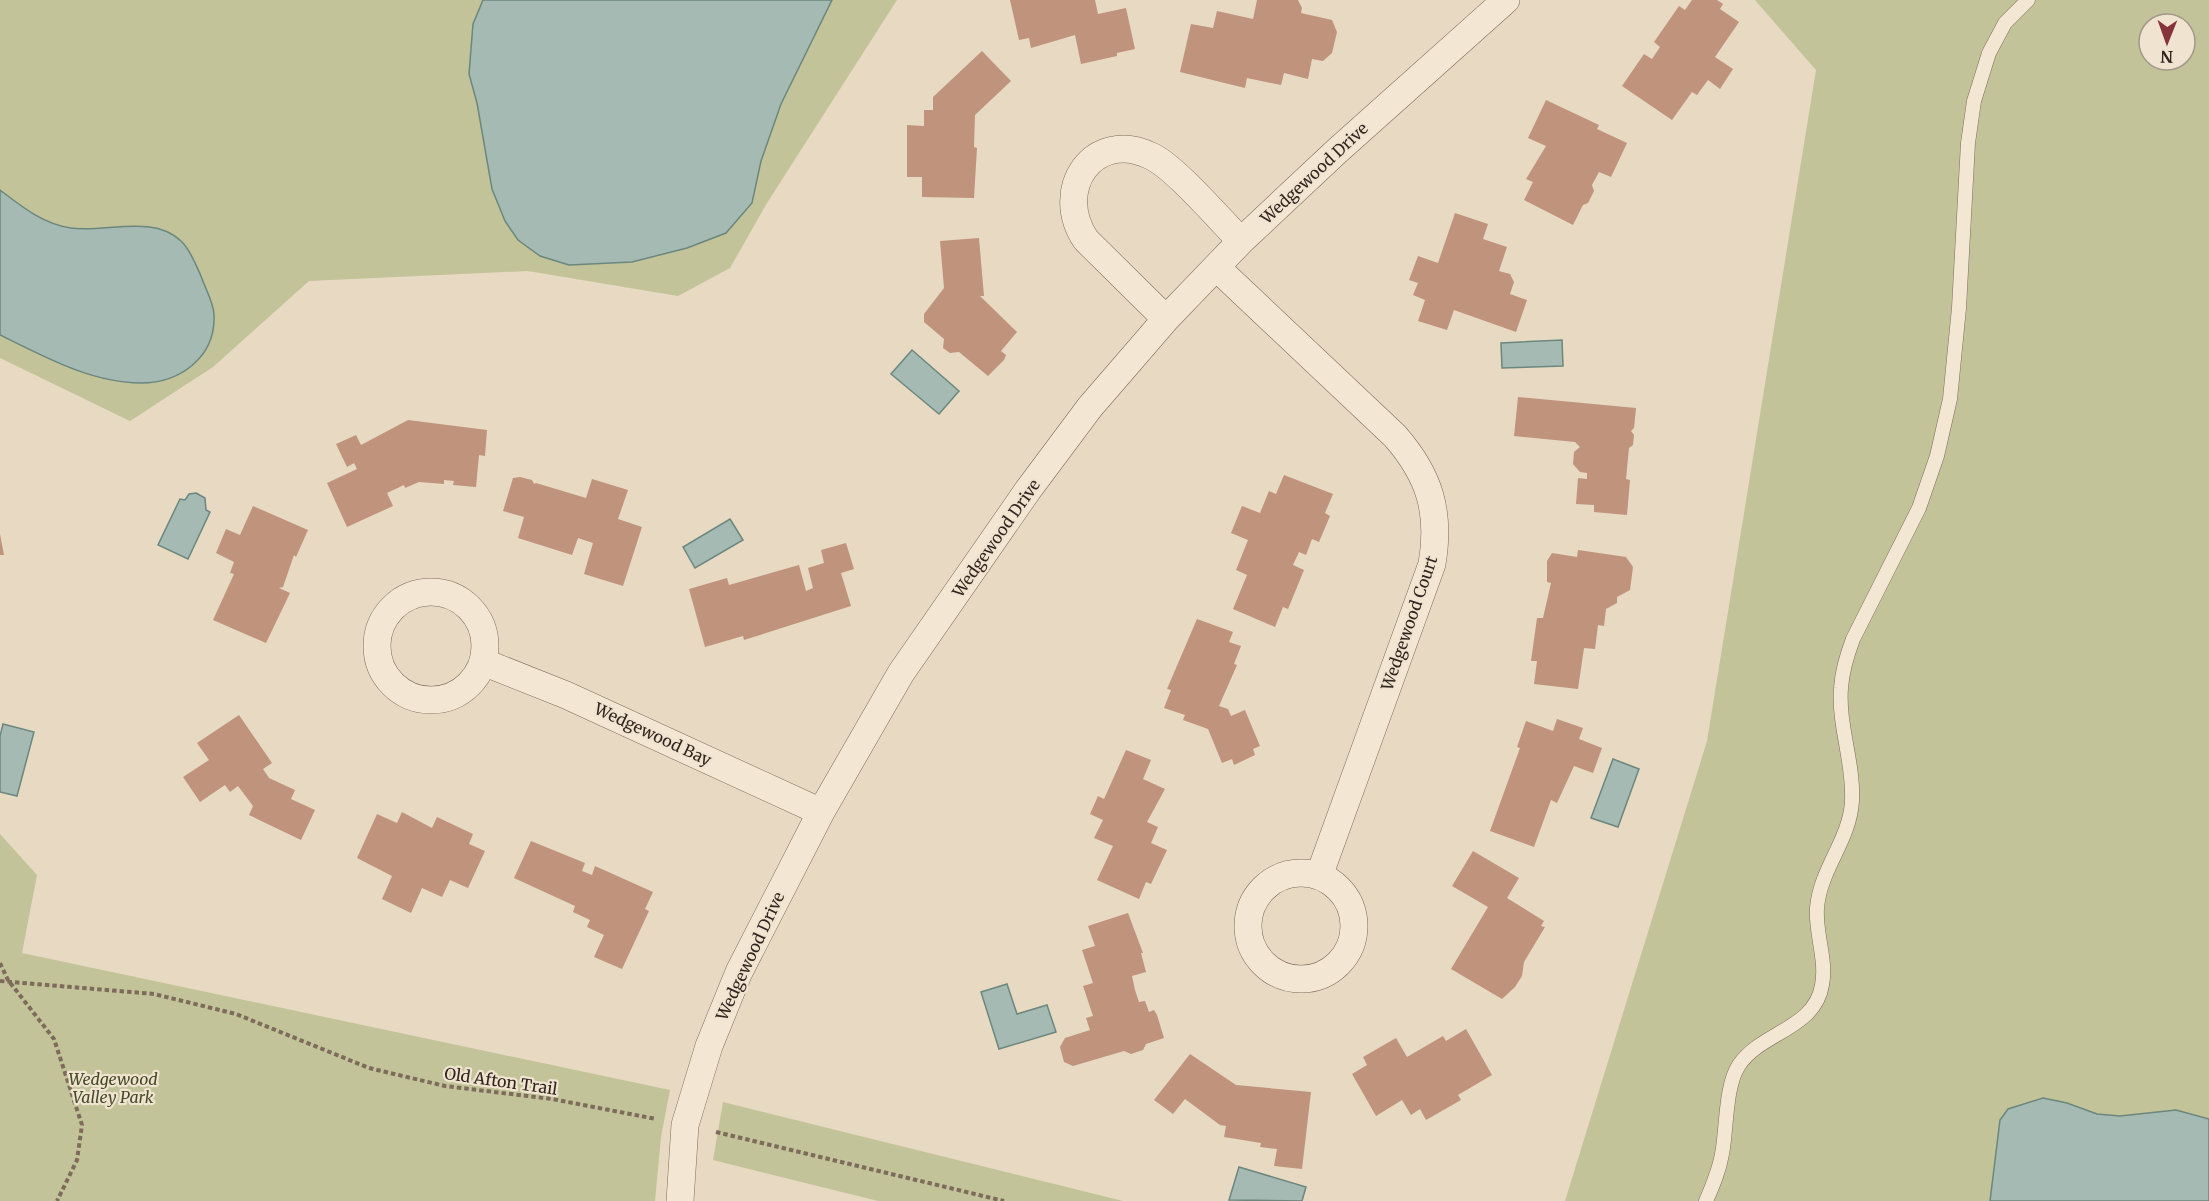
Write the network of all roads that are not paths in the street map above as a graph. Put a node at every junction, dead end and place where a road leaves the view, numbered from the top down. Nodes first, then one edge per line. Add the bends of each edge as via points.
1 (1506, 0) edge
2 (2028, 0) edge
3 (1241, 241) junction
4 (1215, 267) junction
5 (1166, 318) junction
6 (483, 663) dead end
7 (820, 812) junction
8 (1319, 876) dead end
9 (680, 1201) edge
10 (1706, 1201) edge

1 - 3 street, Wedgewood Drive
2 - 10 lane via 2005,23 1989,53 1974,101 1953,376 1937,456 1919,508 1845,661 1840,689 1852,801 1848,830 1821,885 1817,908 1822,986 1803,1019 1750,1052 1738,1065 1731,1085 1720,1161
3 - 4 street, Wedgewood Drive
3 - 5 street via 1150,155 1114,150 1084,167 1072,198 1077,227
4 - 5 street, Wedgewood Drive
4 - 8 street, Wedgewood Court via 1395,436 1419,466 1431,496 1435,528 1432,564
5 - 7 street, Wedgewood Drive via 1090,407 1028,490 901,673
6 - 7 street, Wedgewood Bay via 576,699
7 - 9 street, Wedgewood Drive via 739,972 709,1046 685,1125

